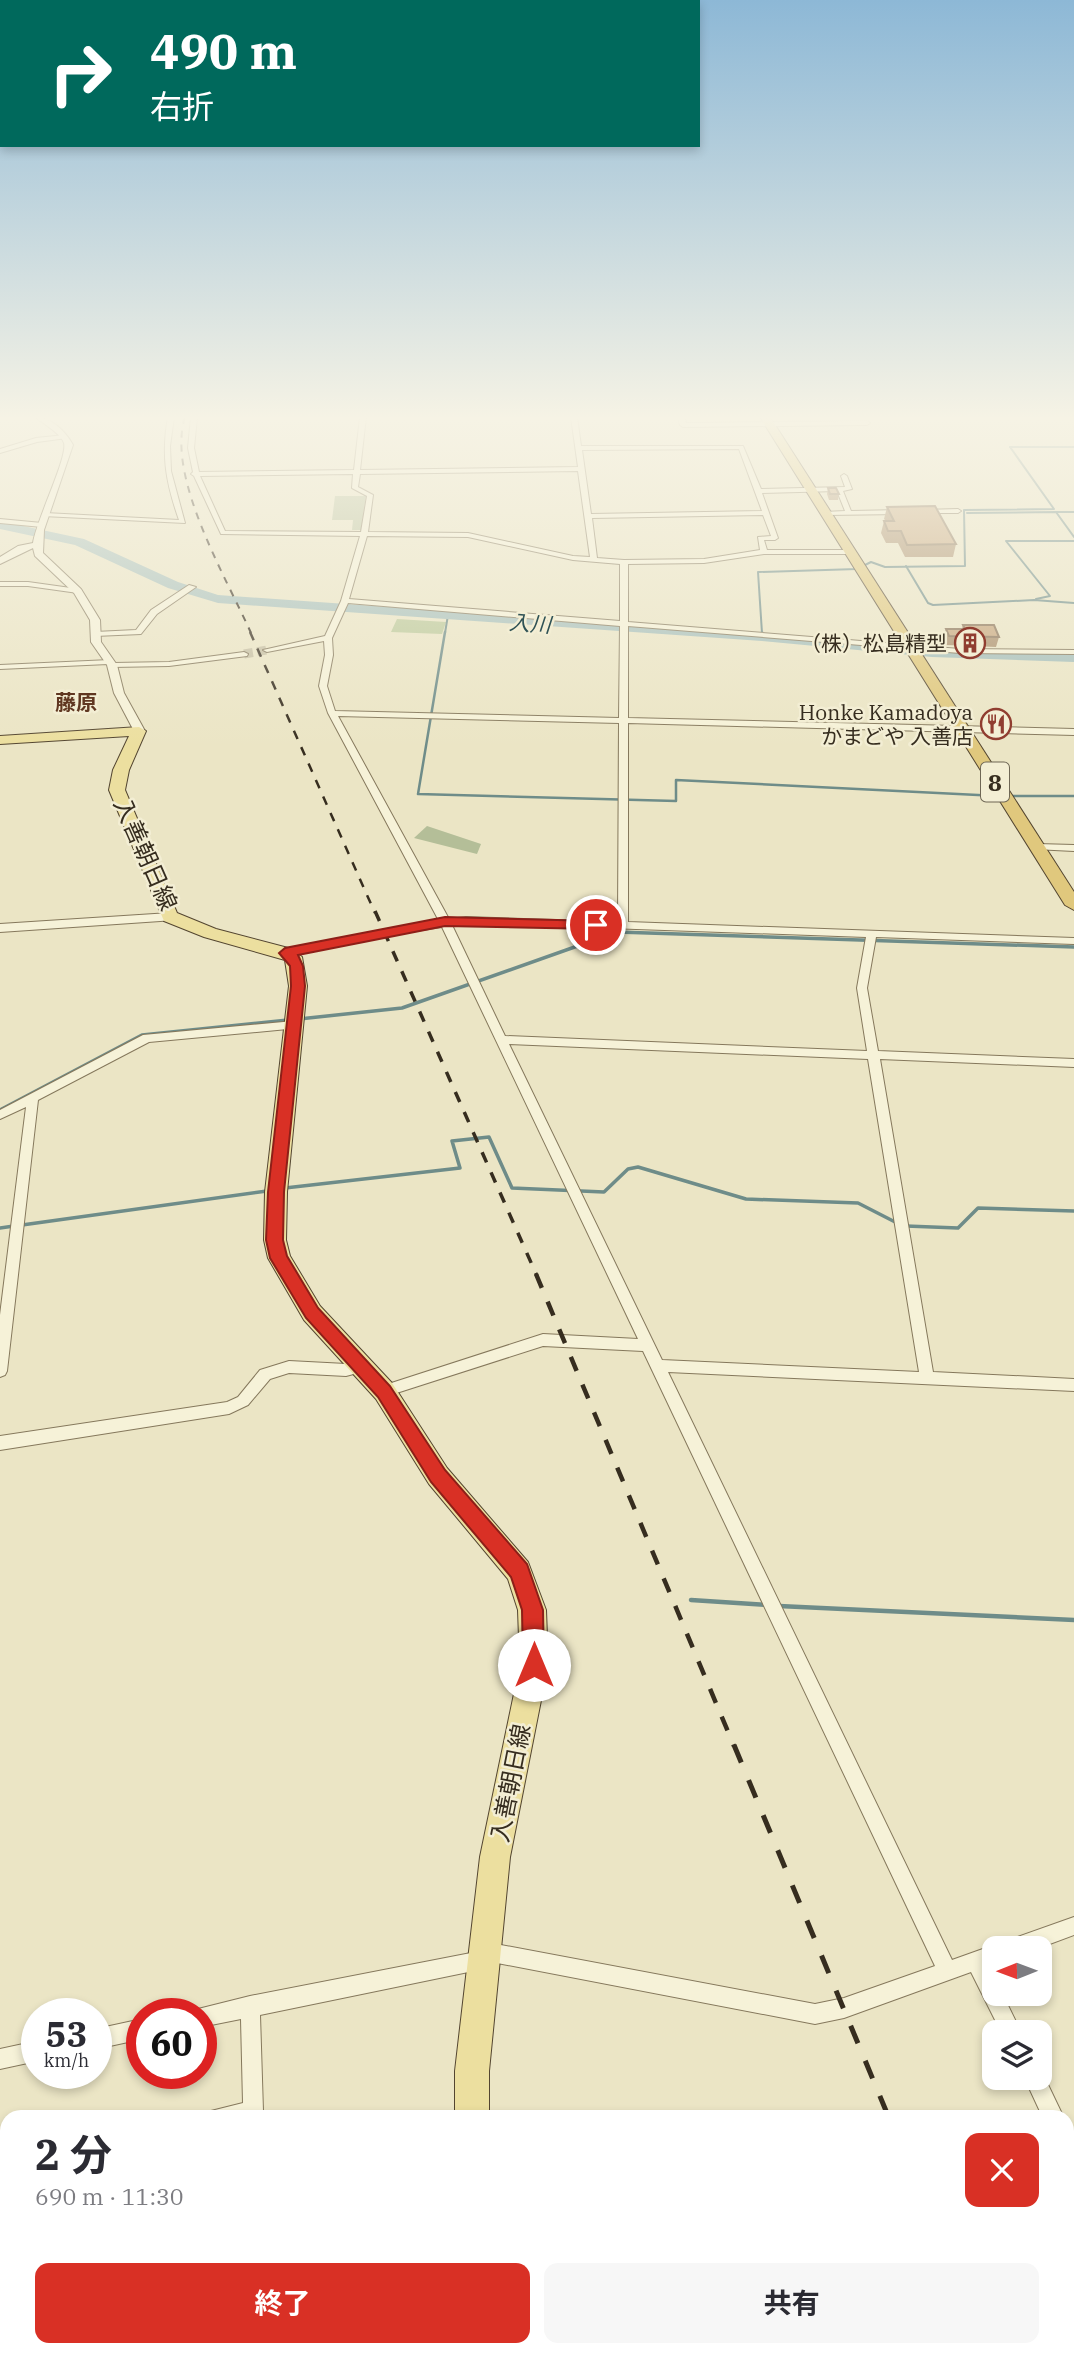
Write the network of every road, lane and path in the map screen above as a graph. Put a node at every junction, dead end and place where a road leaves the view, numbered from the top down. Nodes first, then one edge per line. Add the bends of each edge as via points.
1 (42, 527) edge
2 (220, 527) edge
3 (365, 527) edge
4 (589, 527) edge
5 (771, 527) edge
6 (834, 527) edge
7 (364, 534) junction
8 (38, 541) junction
9 (764, 552) junction
10 (850, 552) junction
11 (594, 560) junction
12 (0, 561) edge
13 (624, 562) junction
14 (0, 584) edge
15 (192, 587) dead end
16 (78, 591) junction
17 (179, 594) joint
18 (345, 601) junction
19 (337, 613) joint
20 (623, 622) junction
21 (95, 634) junction
22 (328, 638) junction
23 (267, 650) tunnel mouth
24 (913, 652) junction
25 (1074, 652) edge
26 (244, 653) tunnel mouth
27 (111, 664) junction
28 (0, 667) edge
29 (332, 713) junction
30 (622, 719) junction
31 (962, 730) junction
32 (139, 731) junction
33 (1074, 732) edge
34 (0, 740) edge
35 (1037, 847) junction
36 (1074, 848) edge
37 (1074, 905) edge
38 (170, 917) junction
39 (445, 922) junction
40 (623, 926) junction
41 (0, 929) edge
42 (871, 935) junction
43 (1074, 941) edge
44 (285, 953) junction
45 (294, 1025) junction
46 (502, 1040) junction
47 (872, 1055) junction
48 (1074, 1063) edge
49 (33, 1097) junction
50 (0, 1115) edge
51 (648, 1345) junction
52 (659, 1366) junction
53 (360, 1367) junction
54 (0, 1371) edge
55 (927, 1377) junction
56 (1074, 1385) edge
57 (384, 1391) junction
58 (0, 1443) edge
59 (1074, 1926) edge
60 (1046, 1936) edge
61 (484, 1956) junction
62 (982, 1959) edge
63 (947, 1970) junction
64 (250, 2007) junction
65 (217, 2014) edge
66 (21, 2054) edge
67 (0, 2059) edge
68 (1040, 2090) edge
69 (253, 2110) edge
70 (471, 2110) edge
71 (1050, 2110) edge

1 - 8 street
2 - 7 street via 223,533
3 - 7 street
4 - 11 street
5 - 9 street via 775,538 760,538
6 - 10 highway, 8
7 - 11 street via 480,536 542,553
7 - 18 street
8 - 12 street
8 - 16 street via 40,558
9 - 10 street
9 - 13 street via 704,561
10 - 24 highway, 8
11 - 13 street
13 - 20 street
14 - 16 street
15 - 17 street
16 - 21 street via 95,620
17 - 21 street via 154,612 138,632
18 - 19 street
18 - 20 street
19 - 22 street
20 - 24 street
20 - 30 street
21 - 27 street
22 - 23 street
22 - 29 street via 323,686
24 - 25 street
24 - 31 highway, 8
26 - 27 street via 169,664
27 - 28 street
27 - 32 street via 119,693
29 - 30 street
29 - 39 street
30 - 31 street
30 - 40 street
31 - 33 street
31 - 35 highway, 8
32 - 34 main road
32 - 38 main road, 入善朝日線 via 117,790
35 - 36 street
35 - 37 highway, 8
38 - 41 street
38 - 44 main road, 入善朝日線
39 - 40 street
39 - 44 street
39 - 46 street
40 - 42 street
42 - 43 street
42 - 47 street via 862,979
44 - 45 main road, 入善朝日線 via 293,957 298,974
45 - 49 street via 146,1038
45 - 53 main road, 入善朝日線 via 275,1240 286,1273 312,1313
46 - 47 street
46 - 51 street
47 - 48 street
47 - 55 street
49 - 50 street
49 - 54 street
51 - 52 street
51 - 57 street via 543,1340
52 - 55 street
52 - 63 street
53 - 57 main road, 入善朝日線
53 - 58 street via 289,1367 265,1374 243,1401 229,1408
55 - 56 street
57 - 61 main road, 入善朝日線 via 438,1476 520,1571 532,1610 534,1665 495,1857
59 - 60 street
61 - 63 street via 815,2014
61 - 64 street
61 - 70 main road, 入善朝日線
62 - 63 street
64 - 65 street
64 - 69 street
66 - 67 street
68 - 71 street

